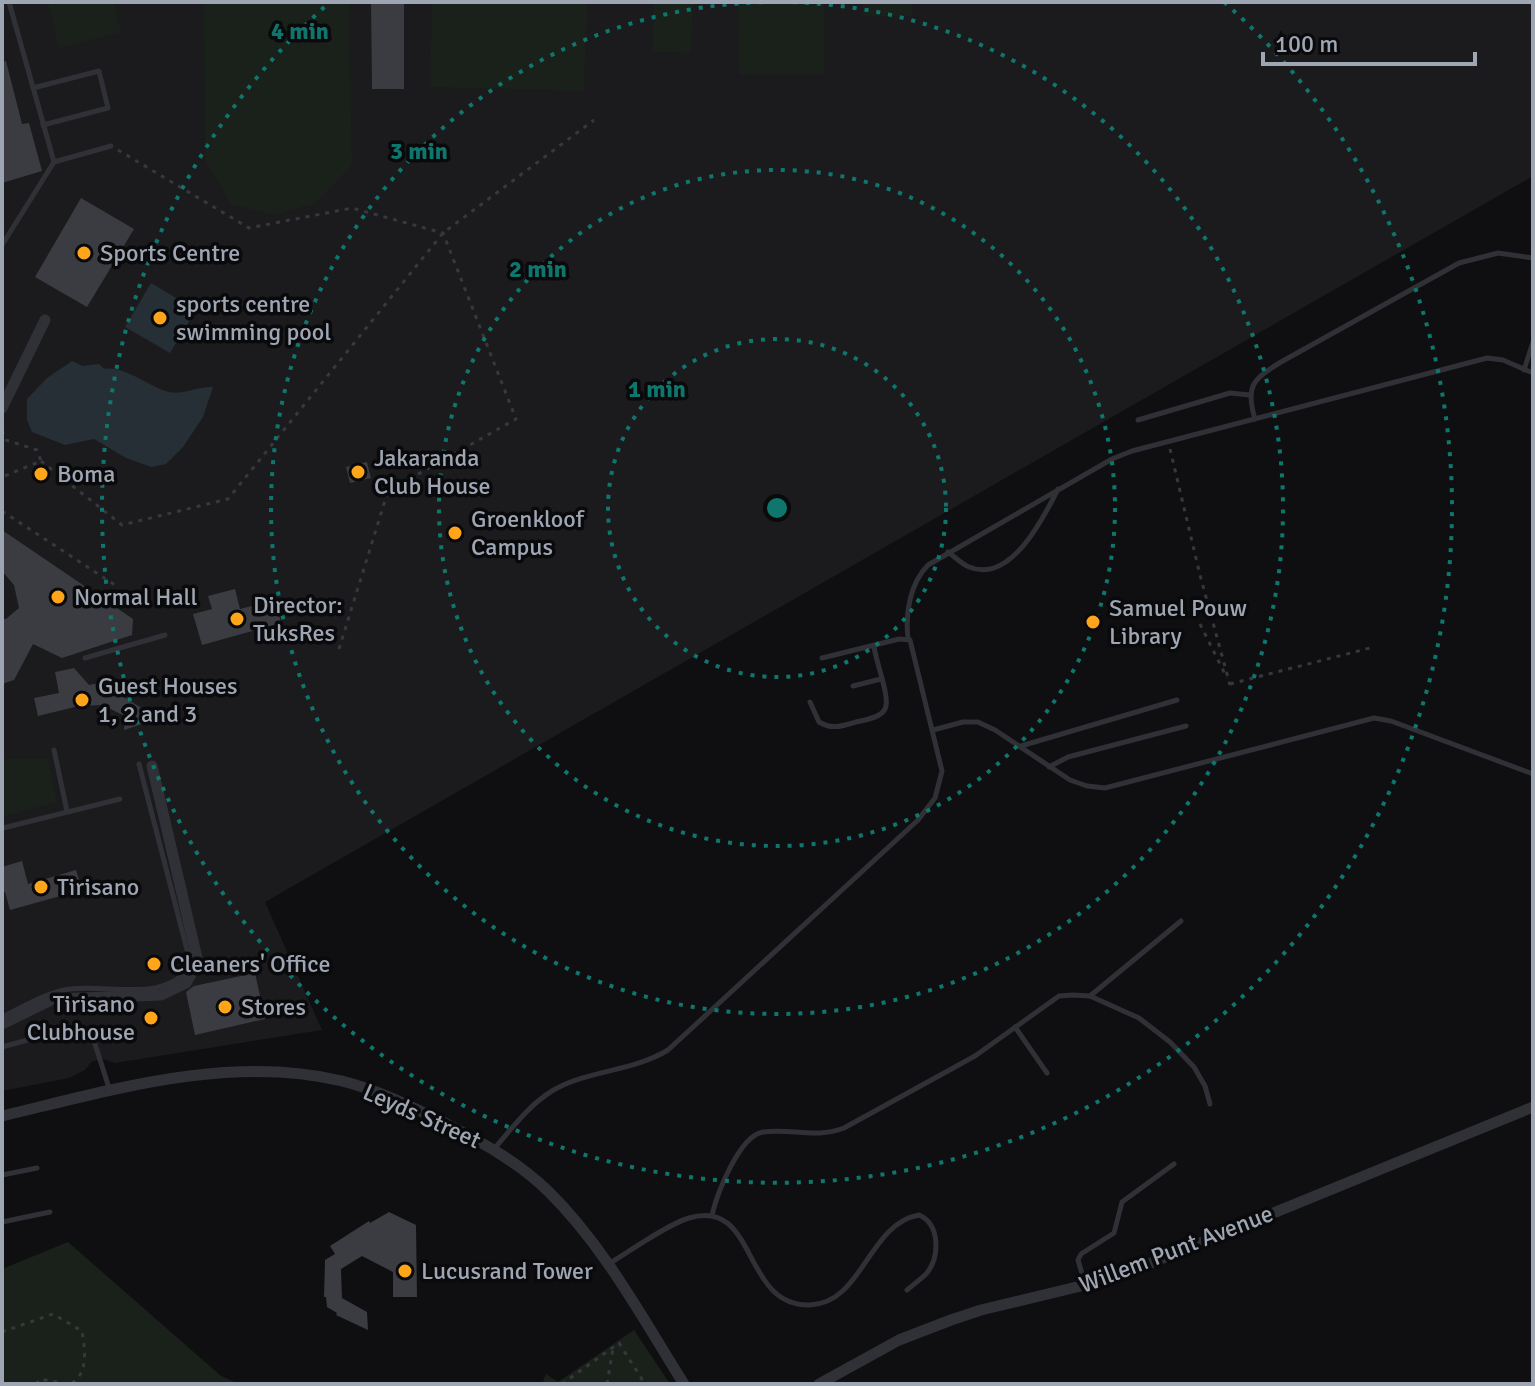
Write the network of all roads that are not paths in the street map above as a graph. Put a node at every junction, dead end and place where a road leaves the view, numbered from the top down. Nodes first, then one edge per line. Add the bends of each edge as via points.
1 (9, 2) edge
2 (33, 88) junction
3 (43, 125) junction
4 (111, 146) road end
5 (54, 162) junction
6 (2, 245) edge
7 (1533, 258) edge
8 (45, 320) dead end
9 (1533, 342) edge
10 (1524, 370) junction
11 (1533, 373) edge
12 (1250, 395) junction
13 (2, 408) edge
14 (1255, 419) junction
15 (1138, 420) dead end
16 (1058, 489) junction
17 (948, 552) junction
18 (165, 635) dead end
19 (908, 638) junction
20 (874, 646) junction
21 (85, 658) dead end
22 (822, 658) dead end
23 (881, 679) junction
24 (853, 686) dead end
25 (1177, 700) dead end
26 (810, 702) dead end
27 (1186, 726) dead end
28 (933, 730) junction
29 (1020, 746) junction
30 (54, 750) dead end
31 (146, 765) joint
32 (1049, 767) junction
33 (1533, 774) edge
34 (120, 799) dead end
35 (67, 811) junction
36 (3, 828) edge
37 (1181, 921) dead end
38 (1090, 996) junction
39 (2, 1017) edge
40 (2, 1024) edge
41 (1015, 1027) junction
42 (2, 1047) edge
43 (1047, 1073) dead end
44 (110, 1092) junction
45 (1210, 1104) dead end
46 (1533, 1107) edge
47 (2, 1116) edge
48 (494, 1149) junction
49 (1174, 1164) dead end
50 (37, 1168) dead end
51 (2, 1175) edge
52 (50, 1212) dead end
53 (712, 1215) junction
54 (2, 1222) edge
55 (607, 1265) junction
56 (1085, 1285) junction
57 (907, 1290) dead end
58 (684, 1384) edge
59 (819, 1384) edge

1 - 2 lane
2 - 3 lane
2 - 3 lane via 99,71 108,108
3 - 5 lane
4 - 5 lane
5 - 6 lane
7 - 12 lane via 1498,253 1459,263 1261,374
8 - 13 street
9 - 10 lane
10 - 11 lane
10 - 14 lane via 1487,358
12 - 14 lane
12 - 15 lane via 1230,393
14 - 16 lane via 1112,459
16 - 17 lane
16 - 17 lane via 1036,530 1007,561 974,568
17 - 19 lane via 918,579 907,615
18 - 21 lane
19 - 20 lane
19 - 28 lane
20 - 22 lane
20 - 23 lane
23 - 24 lane
23 - 26 lane via 886,705 876,716 832,727 819,722
25 - 29 lane
27 - 32 lane via 1068,757
28 - 29 lane via 978,722
28 - 48 lane via 942,775 925,814 668,1050 552,1091
29 - 32 lane
30 - 35 lane
31 - 39 lane via 191,965 184,976 162,988 72,989
31 - 40 street via 198,962 186,983 161,995 53,999
32 - 33 lane via 1087,786 1110,788 1374,718
34 - 35 lane
35 - 36 lane
37 - 38 lane
38 - 41 lane via 1059,996
38 - 45 lane via 1139,1018 1170,1042 1194,1067
41 - 43 lane
41 - 53 lane via 975,1056 844,1128 825,1134 752,1136 727,1175
42 - 44 lane via 68,1029 84,1032 95,1044
44 - 47 street, Leyds Street
44 - 48 street, Leyds Street via 199,1074 326,1078 408,1104
46 - 56 street, Willem Punt Avenue via 1228,1233
48 - 55 street, Leyds Street via 549,1192
49 - 56 lane via 1122,1202 1114,1233 1081,1254
50 - 51 lane
52 - 54 lane
53 - 55 lane via 681,1221
53 - 57 lane via 735,1229 770,1289 790,1301 812,1305 838,1296 894,1229 921,1216 933,1232 934,1260
55 - 58 street, Leyds Street
56 - 59 street, Willem Punt Avenue via 929,1328

